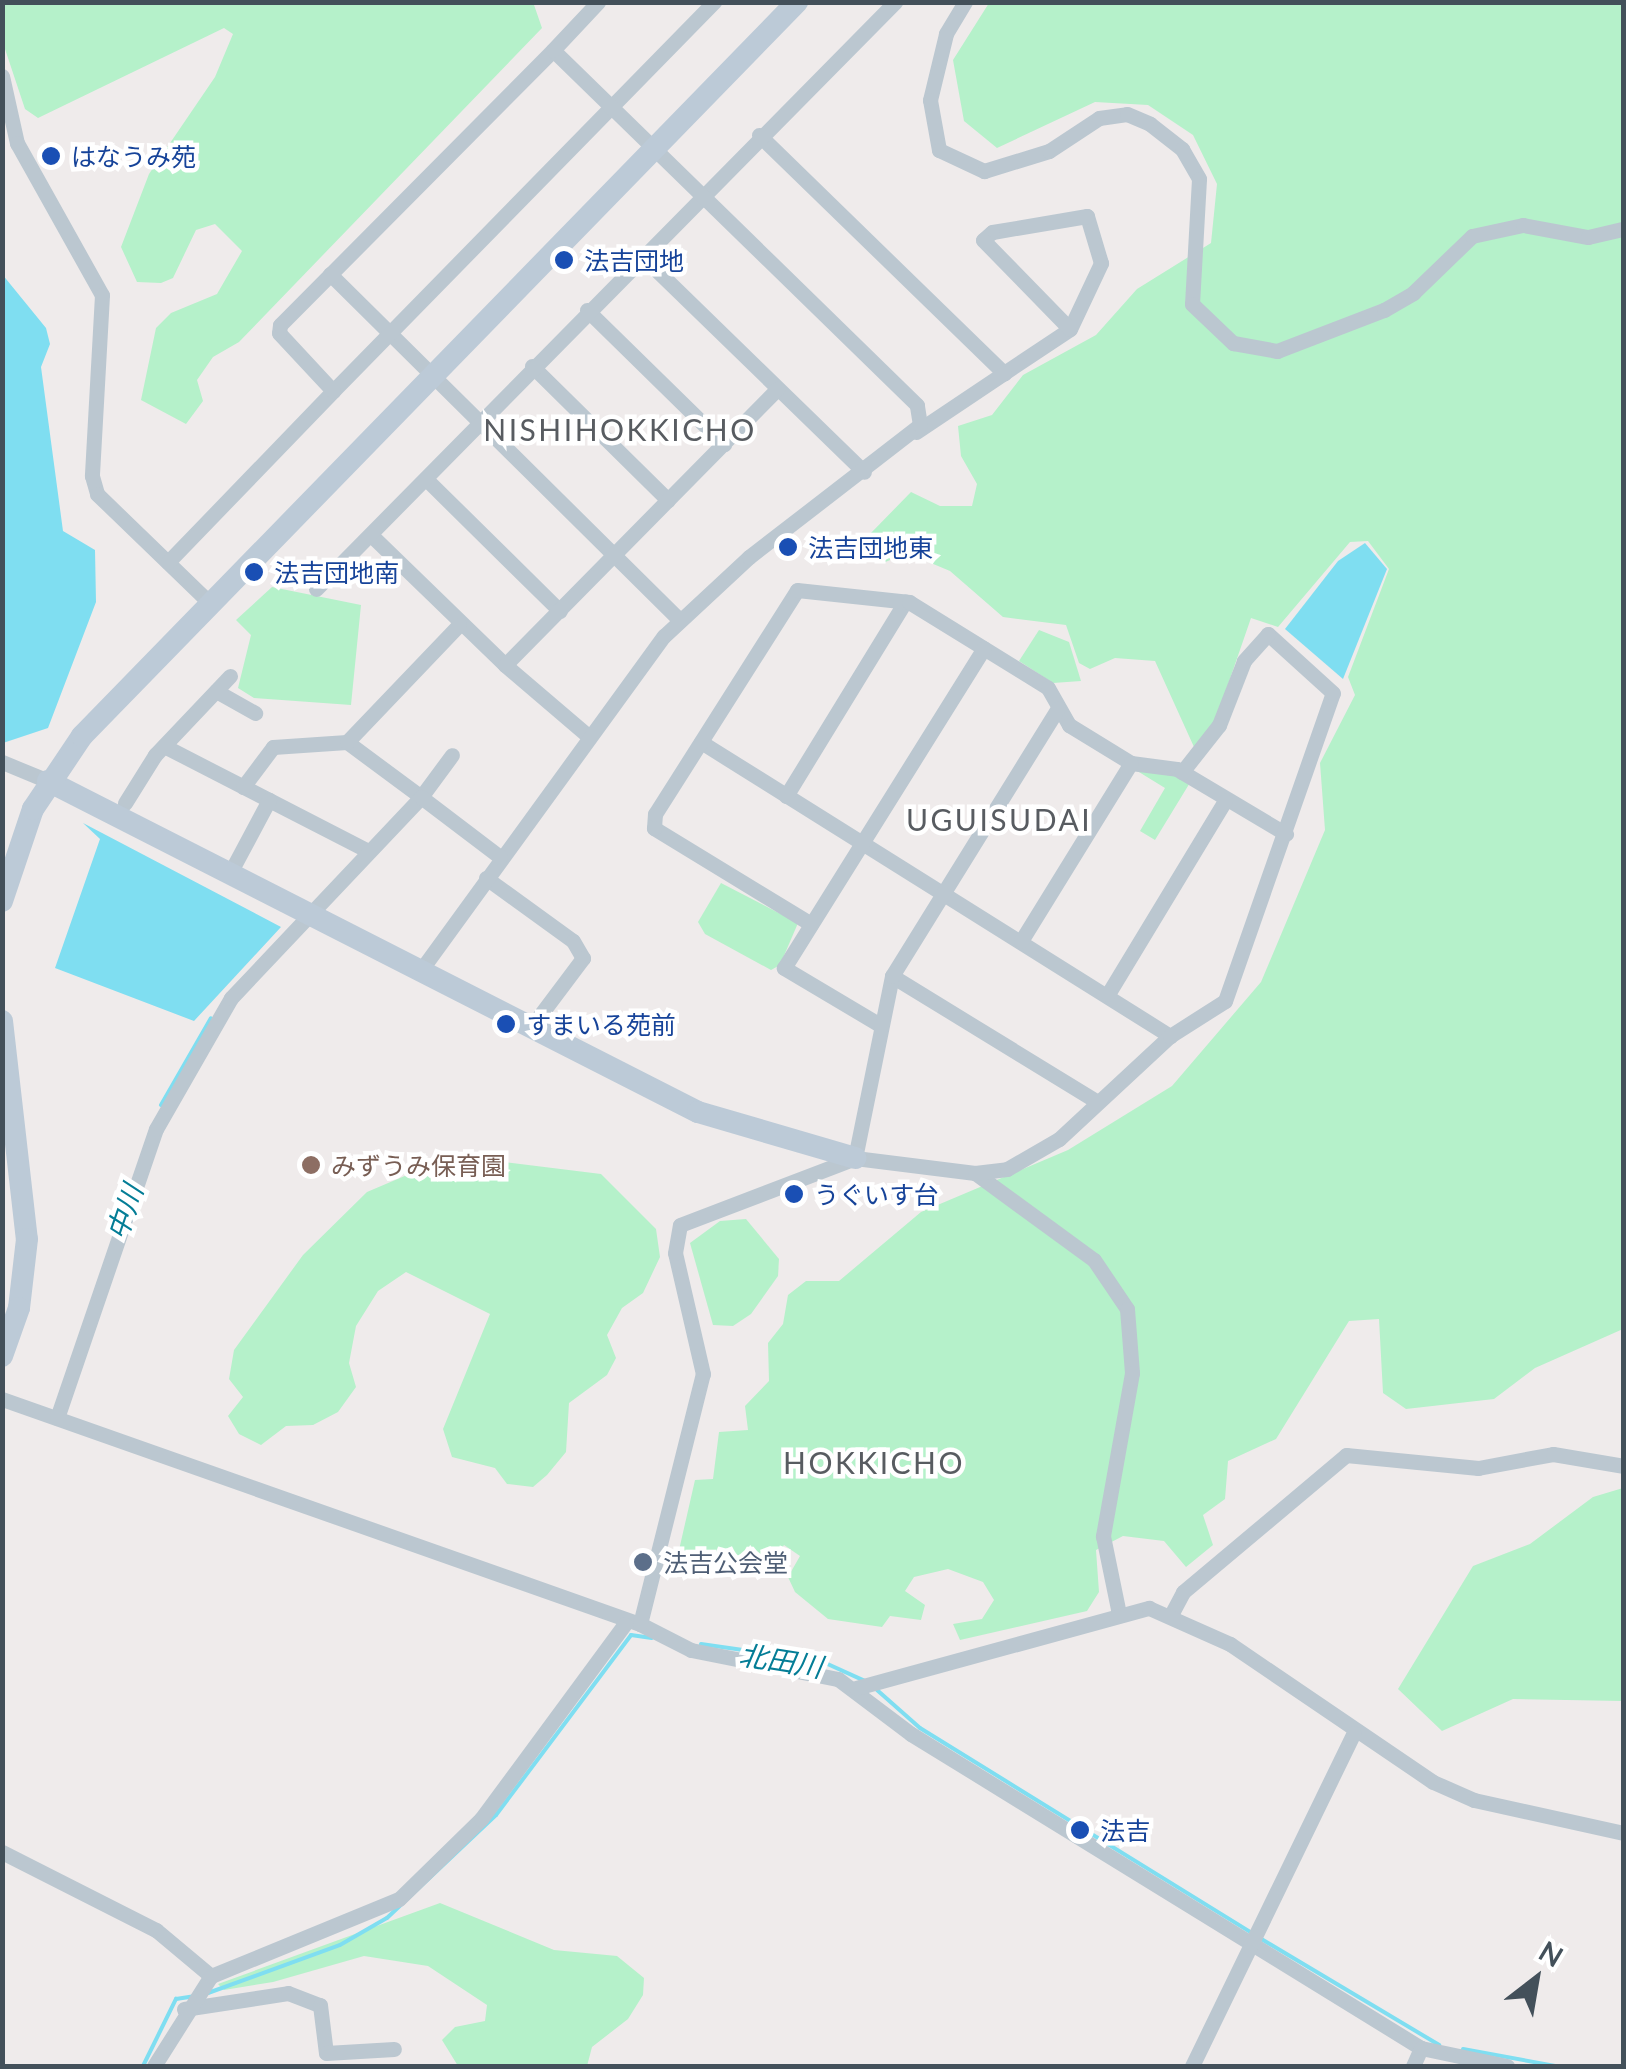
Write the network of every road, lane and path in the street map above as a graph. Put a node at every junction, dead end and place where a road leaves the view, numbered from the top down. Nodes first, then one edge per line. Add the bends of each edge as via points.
1 (598, 2) edge
2 (714, 2) edge
3 (798, 2) edge
4 (895, 2) edge
5 (965, 2) edge
6 (552, 50) junction
7 (2, 76) edge
8 (611, 107) junction
9 (759, 135) junction
10 (655, 151) junction
11 (700, 195) junction
12 (1624, 229) edge
13 (641, 255) junction
14 (330, 274) junction
15 (587, 310) junction
16 (1070, 329) junction
17 (390, 334) junction
18 (532, 366) junction
19 (1004, 373) junction
20 (432, 376) junction
21 (777, 389) junction
22 (333, 392) junction
23 (478, 421) junction
24 (912, 435) junction
25 (724, 444) junction
26 (864, 472) junction
27 (426, 479) junction
28 (668, 500) junction
29 (371, 535) junction
30 (615, 556) junction
31 (168, 562) junction
32 (316, 589) dead end
33 (905, 602) junction
34 (210, 603) junction
35 (560, 611) junction
36 (680, 620) junction
37 (460, 624) junction
38 (984, 648) junction
39 (505, 665) junction
40 (230, 676) dead end
41 (216, 691) junction
42 (1058, 708) junction
43 (254, 713) dead end
44 (588, 736) junction
45 (346, 742) junction
46 (701, 742) junction
47 (164, 746) junction
48 (452, 755) dead end
49 (2, 762) edge
50 (1131, 763) junction
51 (1182, 772) junction
52 (48, 781) junction
53 (243, 787) junction
54 (786, 796) junction
55 (421, 797) junction
56 (269, 800) junction
57 (1225, 801) junction
58 (125, 803) dead end
59 (1286, 834) junction
60 (862, 844) junction
61 (364, 850) junction
62 (500, 858) junction
63 (230, 873) junction
64 (486, 878) junction
65 (942, 894) junction
66 (2, 901) edge
67 (306, 911) junction
68 (811, 924) junction
69 (1020, 941) junction
70 (420, 970) junction
71 (892, 976) junction
72 (1108, 994) junction
73 (2, 1021) edge
74 (880, 1025) junction
75 (532, 1026) junction
76 (1170, 1036) junction
77 (1096, 1101) junction
78 (855, 1158) junction
79 (975, 1173) junction
80 (2, 1356) edge
81 (2, 1399) edge
82 (54, 1417) junction
83 (1624, 1466) edge
84 (1172, 1613) junction
85 (1119, 1614) junction
86 (633, 1624) junction
87 (856, 1688) junction
88 (1354, 1733) junction
89 (1624, 1833) edge
90 (2, 1852) edge
91 (1250, 1944) junction
92 (206, 1980) junction
93 (187, 2005) junction
94 (1421, 2048) junction
95 (394, 2049) dead end
96 (327, 2060) edge
97 (154, 2066) edge
98 (1192, 2066) edge
99 (1413, 2066) edge
100 (1507, 2066) edge

1 - 6 street
2 - 8 street
3 - 10 street
4 - 9 street
5 - 12 street via 946,34 930,100 939,150 984,172 1049,152 1099,118 1126,114 1150,124 1182,149 1199,179 1192,304 1233,343 1277,351 1384,310 1414,294 1472,236 1523,226 1588,237
6 - 8 street
6 - 14 street
7 - 31 street via 17,143 102,294 92,476 98,494
8 - 10 street
8 - 17 street
9 - 11 street
9 - 19 street
10 - 11 street
10 - 20 street
11 - 13 street
11 - 24 street via 916,406
13 - 15 street
13 - 21 street
14 - 17 street
14 - 22 street via 278,334
15 - 18 street
15 - 25 street
16 - 16 street via 1101,262 1092,220 985,236
16 - 19 street
17 - 20 street
17 - 22 street
18 - 23 street
18 - 28 street
19 - 24 street
20 - 23 street
20 - 34 street
21 - 25 street
21 - 26 street
22 - 31 street
23 - 27 street
23 - 30 street
24 - 26 street
25 - 28 street
26 - 36 street
27 - 29 street
27 - 35 street
28 - 30 street
29 - 32 street
29 - 37 street
30 - 35 street
30 - 36 street
31 - 34 street
33 - 38 street
33 - 46 street via 797,590
33 - 54 street
34 - 52 street
35 - 39 street
36 - 44 street
37 - 39 street
37 - 45 street
38 - 42 street via 1048,688
38 - 60 street
39 - 44 street
40 - 41 street
41 - 43 street
41 - 47 street
42 - 50 street via 1069,726
42 - 65 street
44 - 62 street
45 - 53 street via 273,747
45 - 55 street
46 - 54 street
46 - 68 street via 654,828
47 - 53 street
47 - 58 street
48 - 55 street
49 - 52 street
50 - 51 street
50 - 69 street
51 - 57 street
51 - 59 street via 1219,725 1244,662 1268,634 1333,693
52 - 63 street
52 - 66 street
53 - 56 street
54 - 60 street
55 - 61 street
55 - 62 street
56 - 61 street
56 - 63 street
57 - 59 street
57 - 72 street
59 - 76 street via 1238,981 1224,1001
60 - 65 street
60 - 68 street
61 - 67 street
62 - 64 street
63 - 67 street
64 - 70 street
64 - 75 street via 573,941 583,958
65 - 69 street
65 - 71 street
67 - 70 street
67 - 82 street via 230,998 170,1098
68 - 74 street via 784,968
69 - 72 street
70 - 75 street
71 - 74 street
71 - 77 street
72 - 76 street
73 - 80 street via 27,1239 19,1308
74 - 78 street
75 - 78 street via 698,1112
76 - 77 street
77 - 79 street via 1039,1152 1007,1169
78 - 79 street
78 - 86 street via 680,1225 673,1236 703,1374
79 - 85 street via 1094,1260 1127,1309 1132,1373 1103,1536
81 - 82 street
82 - 86 street
83 - 84 street via 1553,1454 1478,1468 1346,1455 1183,1592
84 - 85 street
84 - 88 street via 1230,1644
85 - 87 street
86 - 87 street via 706,1655 814,1672
86 - 92 street via 481,1820 399,1898
87 - 91 street via 910,1734
88 - 89 street via 1474,1800
88 - 91 street
90 - 92 street via 156,1930
91 - 94 street
91 - 98 street
92 - 93 street
93 - 96 street via 288,1992 320,2005
93 - 97 street
94 - 99 street
94 - 100 street
95 - 96 street

